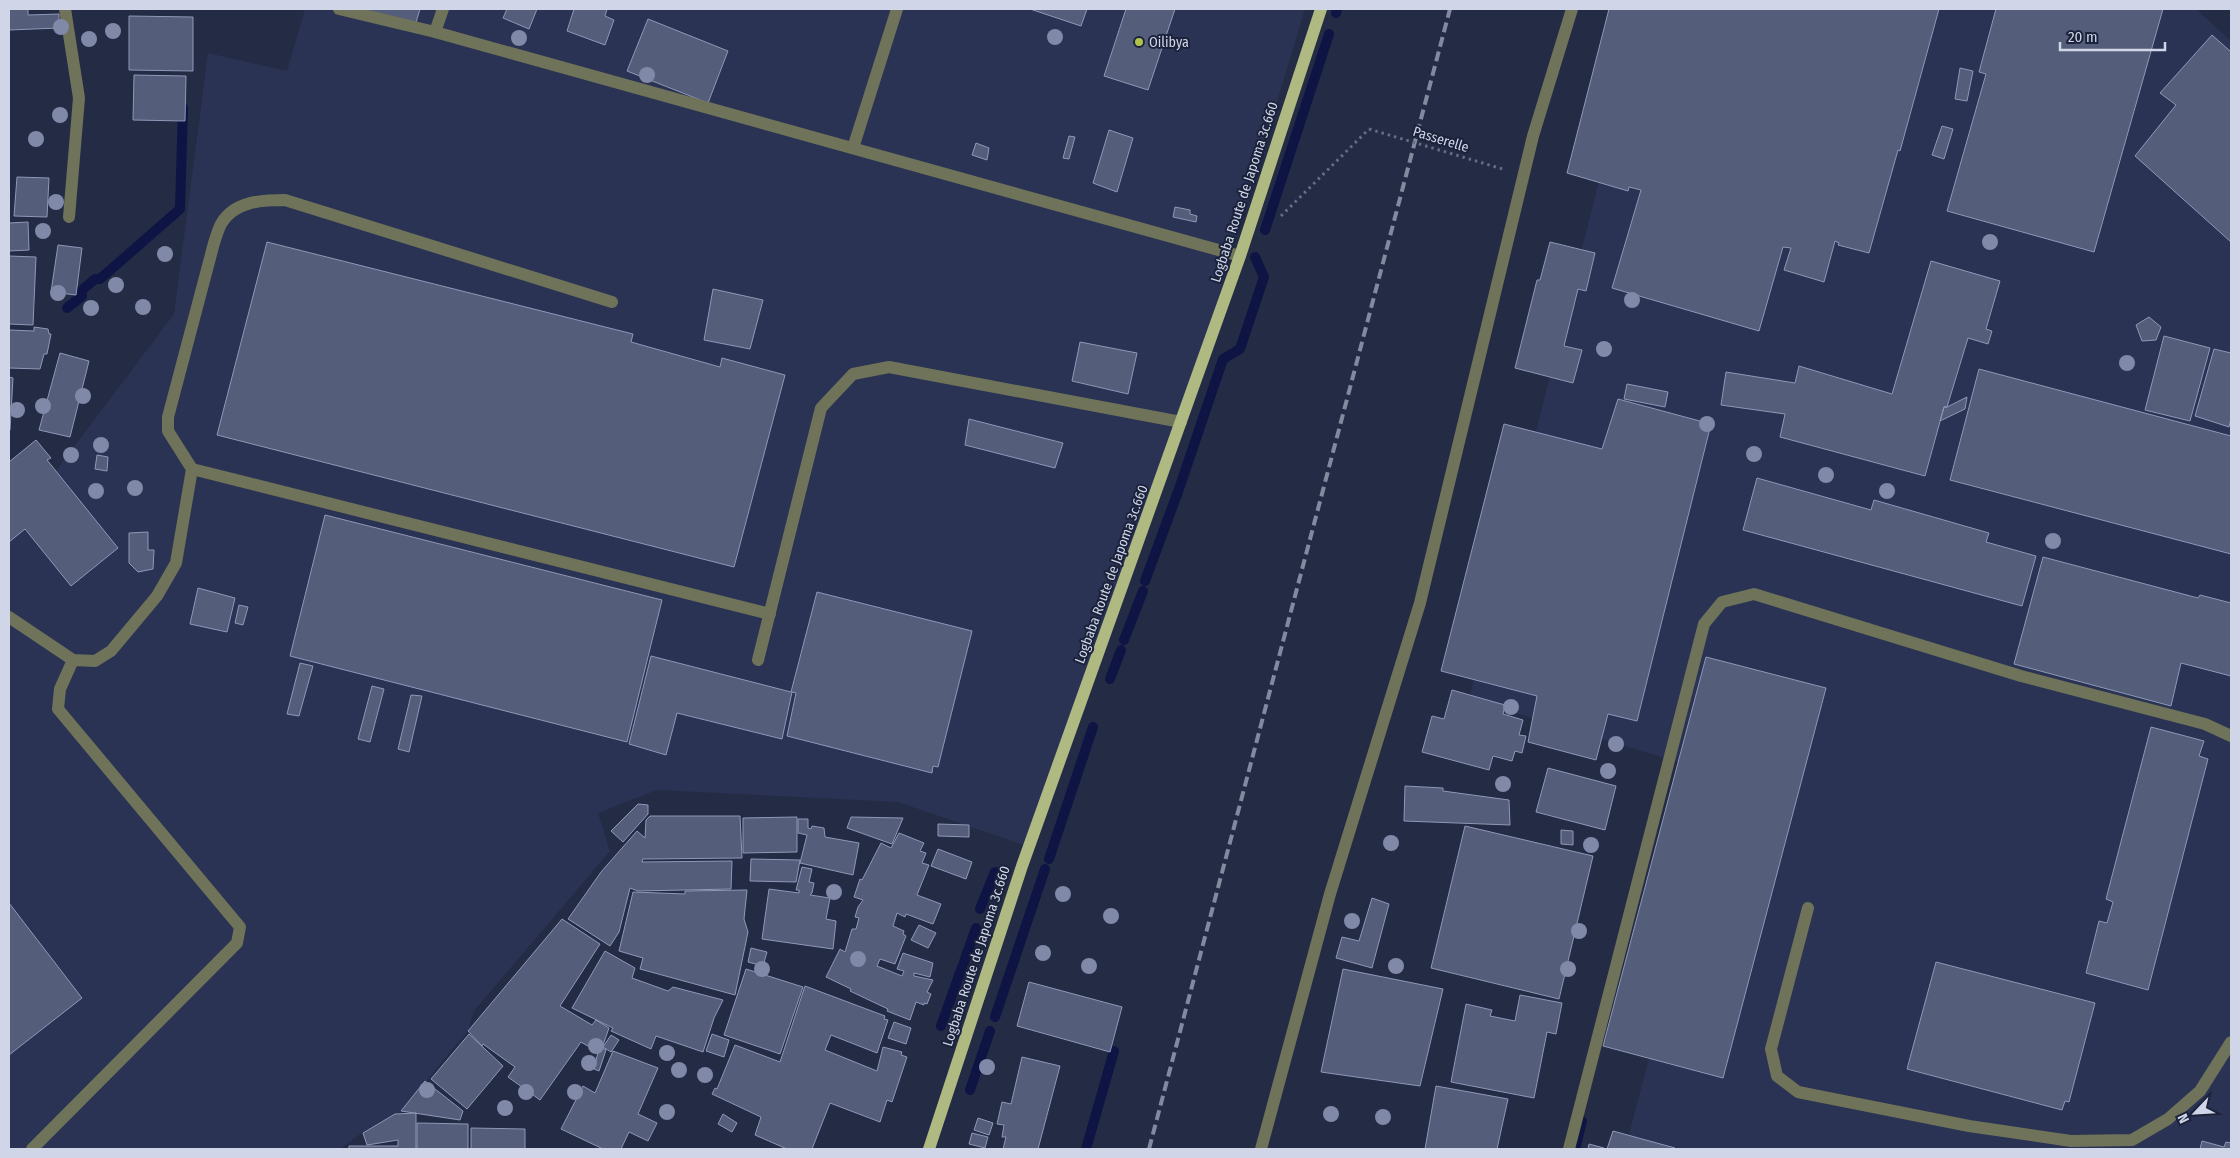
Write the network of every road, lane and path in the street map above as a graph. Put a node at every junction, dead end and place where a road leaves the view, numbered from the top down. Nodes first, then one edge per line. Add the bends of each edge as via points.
1 (65, 9) edge
2 (340, 9) edge
3 (442, 9) edge
4 (897, 9) edge
5 (1321, 9) edge
6 (1572, 9) edge
7 (435, 32) junction
8 (853, 148) junction
9 (1506, 170) dead end
10 (69, 217) dead end
11 (1274, 223) dead end
12 (1240, 256) junction
13 (612, 302) dead end
14 (1181, 422) junction
15 (192, 469) junction
16 (770, 614) junction
17 (9, 617) edge
18 (73, 660) junction
19 (758, 660) dead end
20 (2231, 736) edge
21 (1808, 908) dead end
22 (2231, 1042) edge
23 (32, 1149) edge
24 (929, 1149) edge
25 (1261, 1149) edge
26 (1569, 1149) edge

1 - 10 street via 79,98
2 - 7 street
3 - 7 street
4 - 8 street
5 - 12 main road, Logbaba Route de Japoma 3c.660
6 - 25 street via 1533,136 1420,603 1330,894
7 - 8 street
8 - 12 street
9 - 11 path, Passerelle, bridge via 1369,129
12 - 14 main road, Logbaba Route de Japoma 3c.660
13 - 15 street via 286,200 260,200 238,207 221,223 216,237 168,417 168,431
14 - 16 street via 889,367 853,374 821,408
14 - 24 main road, Logbaba Route de Japoma 3c.660 via 1022,866
15 - 16 street
15 - 18 street via 176,563 157,596 111,651 95,661
16 - 19 street
17 - 18 street
18 - 23 street via 60,689 58,710 240,927 237,943
20 - 26 street via 2204,724 2021,676 1754,594 1722,602 1704,624
21 - 22 street via 1770,1049 1777,1076 1798,1092 1969,1126 2071,1141 2132,1140 2168,1119 2200,1092

